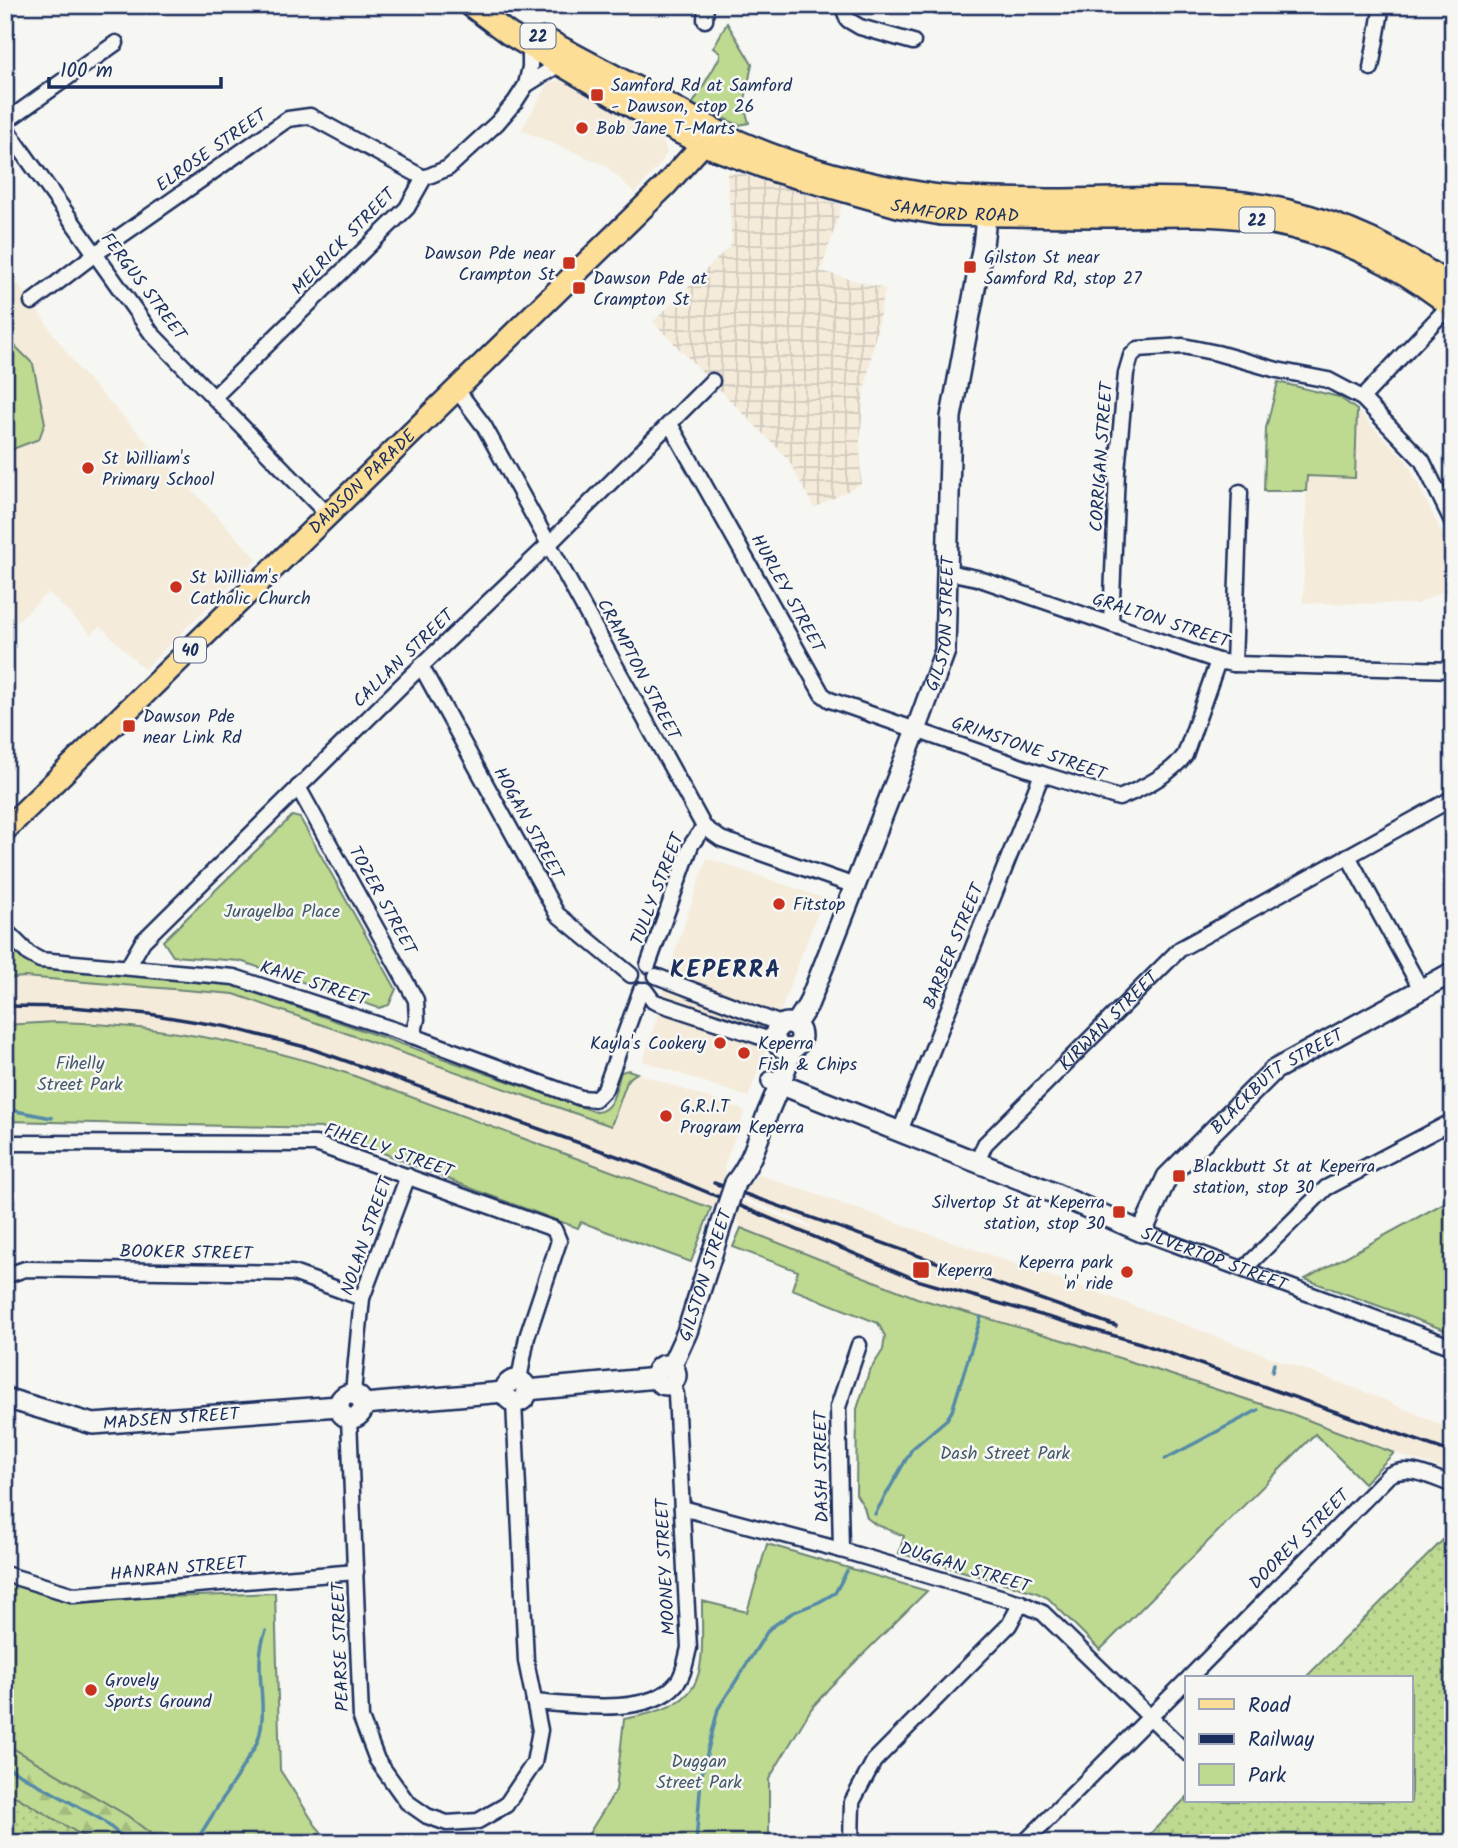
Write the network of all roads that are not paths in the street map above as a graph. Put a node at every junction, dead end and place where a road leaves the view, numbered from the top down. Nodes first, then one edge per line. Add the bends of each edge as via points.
1 (842, 5) edge
2 (1382, 5) edge
3 (476, 9) edge
4 (914, 41) dead end
5 (116, 43) dead end
6 (530, 46) junction
7 (559, 64) junction
8 (1371, 68) dead end
9 (526, 85) junction
10 (5, 121) edge
11 (5, 127) edge
12 (709, 137) junction
13 (424, 178) junction
14 (988, 207) junction
15 (95, 254) junction
16 (1452, 300) edge
17 (32, 302) dead end
18 (712, 381) dead end
19 (457, 390) junction
20 (214, 397) junction
21 (1362, 398) junction
22 (670, 424) junction
23 (1240, 492) dead end
24 (328, 515) junction
25 (1453, 523) edge
26 (549, 544) junction
27 (947, 572) junction
28 (1111, 624) junction
29 (1218, 661) junction
30 (1234, 664) junction
31 (421, 666) junction
32 (1453, 670) edge
33 (916, 730) junction
34 (1042, 774) junction
35 (298, 787) junction
36 (1453, 798) edge
37 (704, 827) junction
38 (5, 830) edge
39 (1348, 856) junction
40 (855, 886) junction
41 (5, 930) edge
42 (128, 967) junction
43 (652, 971) junction
44 (1453, 971) edge
45 (631, 975) junction
46 (1421, 989) junction
47 (643, 990) junction
48 (413, 1036) junction
49 (785, 1037) junction
50 (776, 1082) junction
51 (1453, 1121) edge
52 (900, 1131) junction
53 (5, 1143) edge
54 (977, 1162) junction
55 (408, 1176) junction
56 (1142, 1232) junction
57 (1244, 1269) junction
58 (5, 1276) edge
59 (362, 1298) junction
60 (859, 1345) dead end
61 (1453, 1348) edge
62 (667, 1376) junction
63 (516, 1391) junction
64 (5, 1398) edge
65 (351, 1405) junction
66 (1453, 1485) edge
67 (682, 1508) junction
68 (841, 1550) junction
69 (356, 1572) junction
70 (5, 1574) edge
71 (1021, 1603) junction
72 (1191, 1676) edge
73 (1185, 1682) edge
74 (534, 1702) junction
75 (1150, 1717) junction
76 (1185, 1751) edge
77 (851, 1843) edge
78 (1024, 1843) edge

1 - 4 street via 848,20 860,27
2 - 8 street
3 - 6 main road, SAMFORD ROAD / 22
3 - 12 main road, SAMFORD ROAD / 22 via 503,17
5 - 10 street
6 - 7 main road, SAMFORD ROAD / 22
6 - 9 street
7 - 9 street
7 - 12 main road, SAMFORD ROAD / 22
9 - 13 street via 497,123 447,168
11 - 15 street, FERGUS STREET
12 - 14 main road, SAMFORD ROAD / 22 via 775,172 901,207 941,214
12 - 19 main road, DAWSON PARADE / 40
13 - 15 street, ELROSE STREET via 310,116 288,119
13 - 20 street, MELRICK STREET via 407,208
14 - 16 main road, SAMFORD ROAD / 22 via 1212,216 1272,223 1377,258
14 - 27 street, GILSTON STREET via 951,417
15 - 17 street, ELROSE STREET
15 - 20 street, FERGUS STREET via 152,334
16 - 21 street
18 - 22 street, CALLAN STREET
19 - 24 main road, DAWSON PARADE / 40
19 - 26 street, CRAMPTON STREET via 484,426
20 - 24 street, FERGUS STREET
21 - 25 street, CORRIGAN STREET via 1422,460
21 - 28 street, CORRIGAN STREET via 1328,380 1217,353 1183,346 1138,349 1126,373
22 - 26 street, CALLAN STREET
22 - 33 street, HURLEY STREET via 822,694
23 - 30 street
24 - 38 main road, DAWSON PARADE / 40
26 - 31 street, CALLAN STREET
26 - 37 street, CRAMPTON STREET
27 - 28 street, GRALTON STREET
27 - 33 street, GILSTON STREET via 945,651
28 - 29 street, GRALTON STREET
29 - 30 street, GRALTON STREET
29 - 34 street, GRIMSTONE STREET via 1185,755 1162,775 1114,798
30 - 32 street, GRALTON STREET
31 - 35 street, CALLAN STREET
31 - 45 street, HOGAN STREET via 557,915
33 - 34 street, GRIMSTONE STREET
33 - 40 street, GILSTON STREET
34 - 52 street, BARBER STREET
35 - 42 street, CALLAN STREET via 143,941
35 - 48 street, TOZER STREET via 416,1000
36 - 39 street, KIRWAN STREET
37 - 40 street via 721,839
37 - 43 street, TULLY STREET via 691,845
39 - 46 street
39 - 54 street, KIRWAN STREET via 1180,949 985,1144
40 - 49 street, GILSTON STREET via 808,1004
41 - 42 street, KANE STREET via 40,960
42 - 48 street, KANE STREET via 234,977
43 - 45 street via 637,966
43 - 47 street via 652,986
43 - 49 street
44 - 46 street, BLACKBUTT STREET
45 - 47 street via 632,983
46 - 56 street, BLACKBUTT STREET via 1274,1070 1167,1177
47 - 48 street, KANE STREET via 605,1089 595,1099 581,1098
47 - 49 street via 653,1001
49 - 50 street, GILSTON STREET
50 - 52 street
50 - 62 street, GILSTON STREET, bridge via 752,1157 735,1183 687,1332
51 - 57 street via 1326,1188
52 - 54 street
53 - 55 street, FIHELLY STREET via 309,1143
54 - 56 street, SILVERTOP STREET
55 - 59 street, NOLAN STREET
55 - 63 street, FIHELLY STREET via 554,1229 559,1241 527,1337
56 - 57 street, SILVERTOP STREET
57 - 61 street, SILVERTOP STREET
58 - 59 street, BOOKER STREET via 25,1269 293,1273
59 - 65 street, NOLAN STREET
60 - 68 street, DASH STREET via 838,1407
62 - 63 street, MADSEN STREET
62 - 67 street, MOONEY STREET via 677,1394
63 - 65 street, MADSEN STREET
63 - 74 street, PEARSE STREET via 526,1661
64 - 65 street, MADSEN STREET via 93,1424
65 - 69 street, PEARSE STREET
66 - 72 street, DOOREY STREET via 1408,1470 1389,1475
67 - 68 street, DUGGAN STREET
67 - 74 street, MOONEY STREET via 689,1648 678,1683 636,1705
68 - 71 street, DUGGAN STREET
69 - 70 street, HANRAN STREET via 74,1595
69 - 74 street, PEARSE STREET via 361,1718 377,1760 407,1802 447,1823 478,1821 506,1805 534,1763 540,1730
71 - 75 street, DUGGAN STREET via 1044,1613
71 - 77 street via 1009,1625 874,1761 852,1802
73 - 75 street, DOOREY STREET
75 - 76 street, DUGGAN STREET
75 - 78 street, DOOREY STREET

